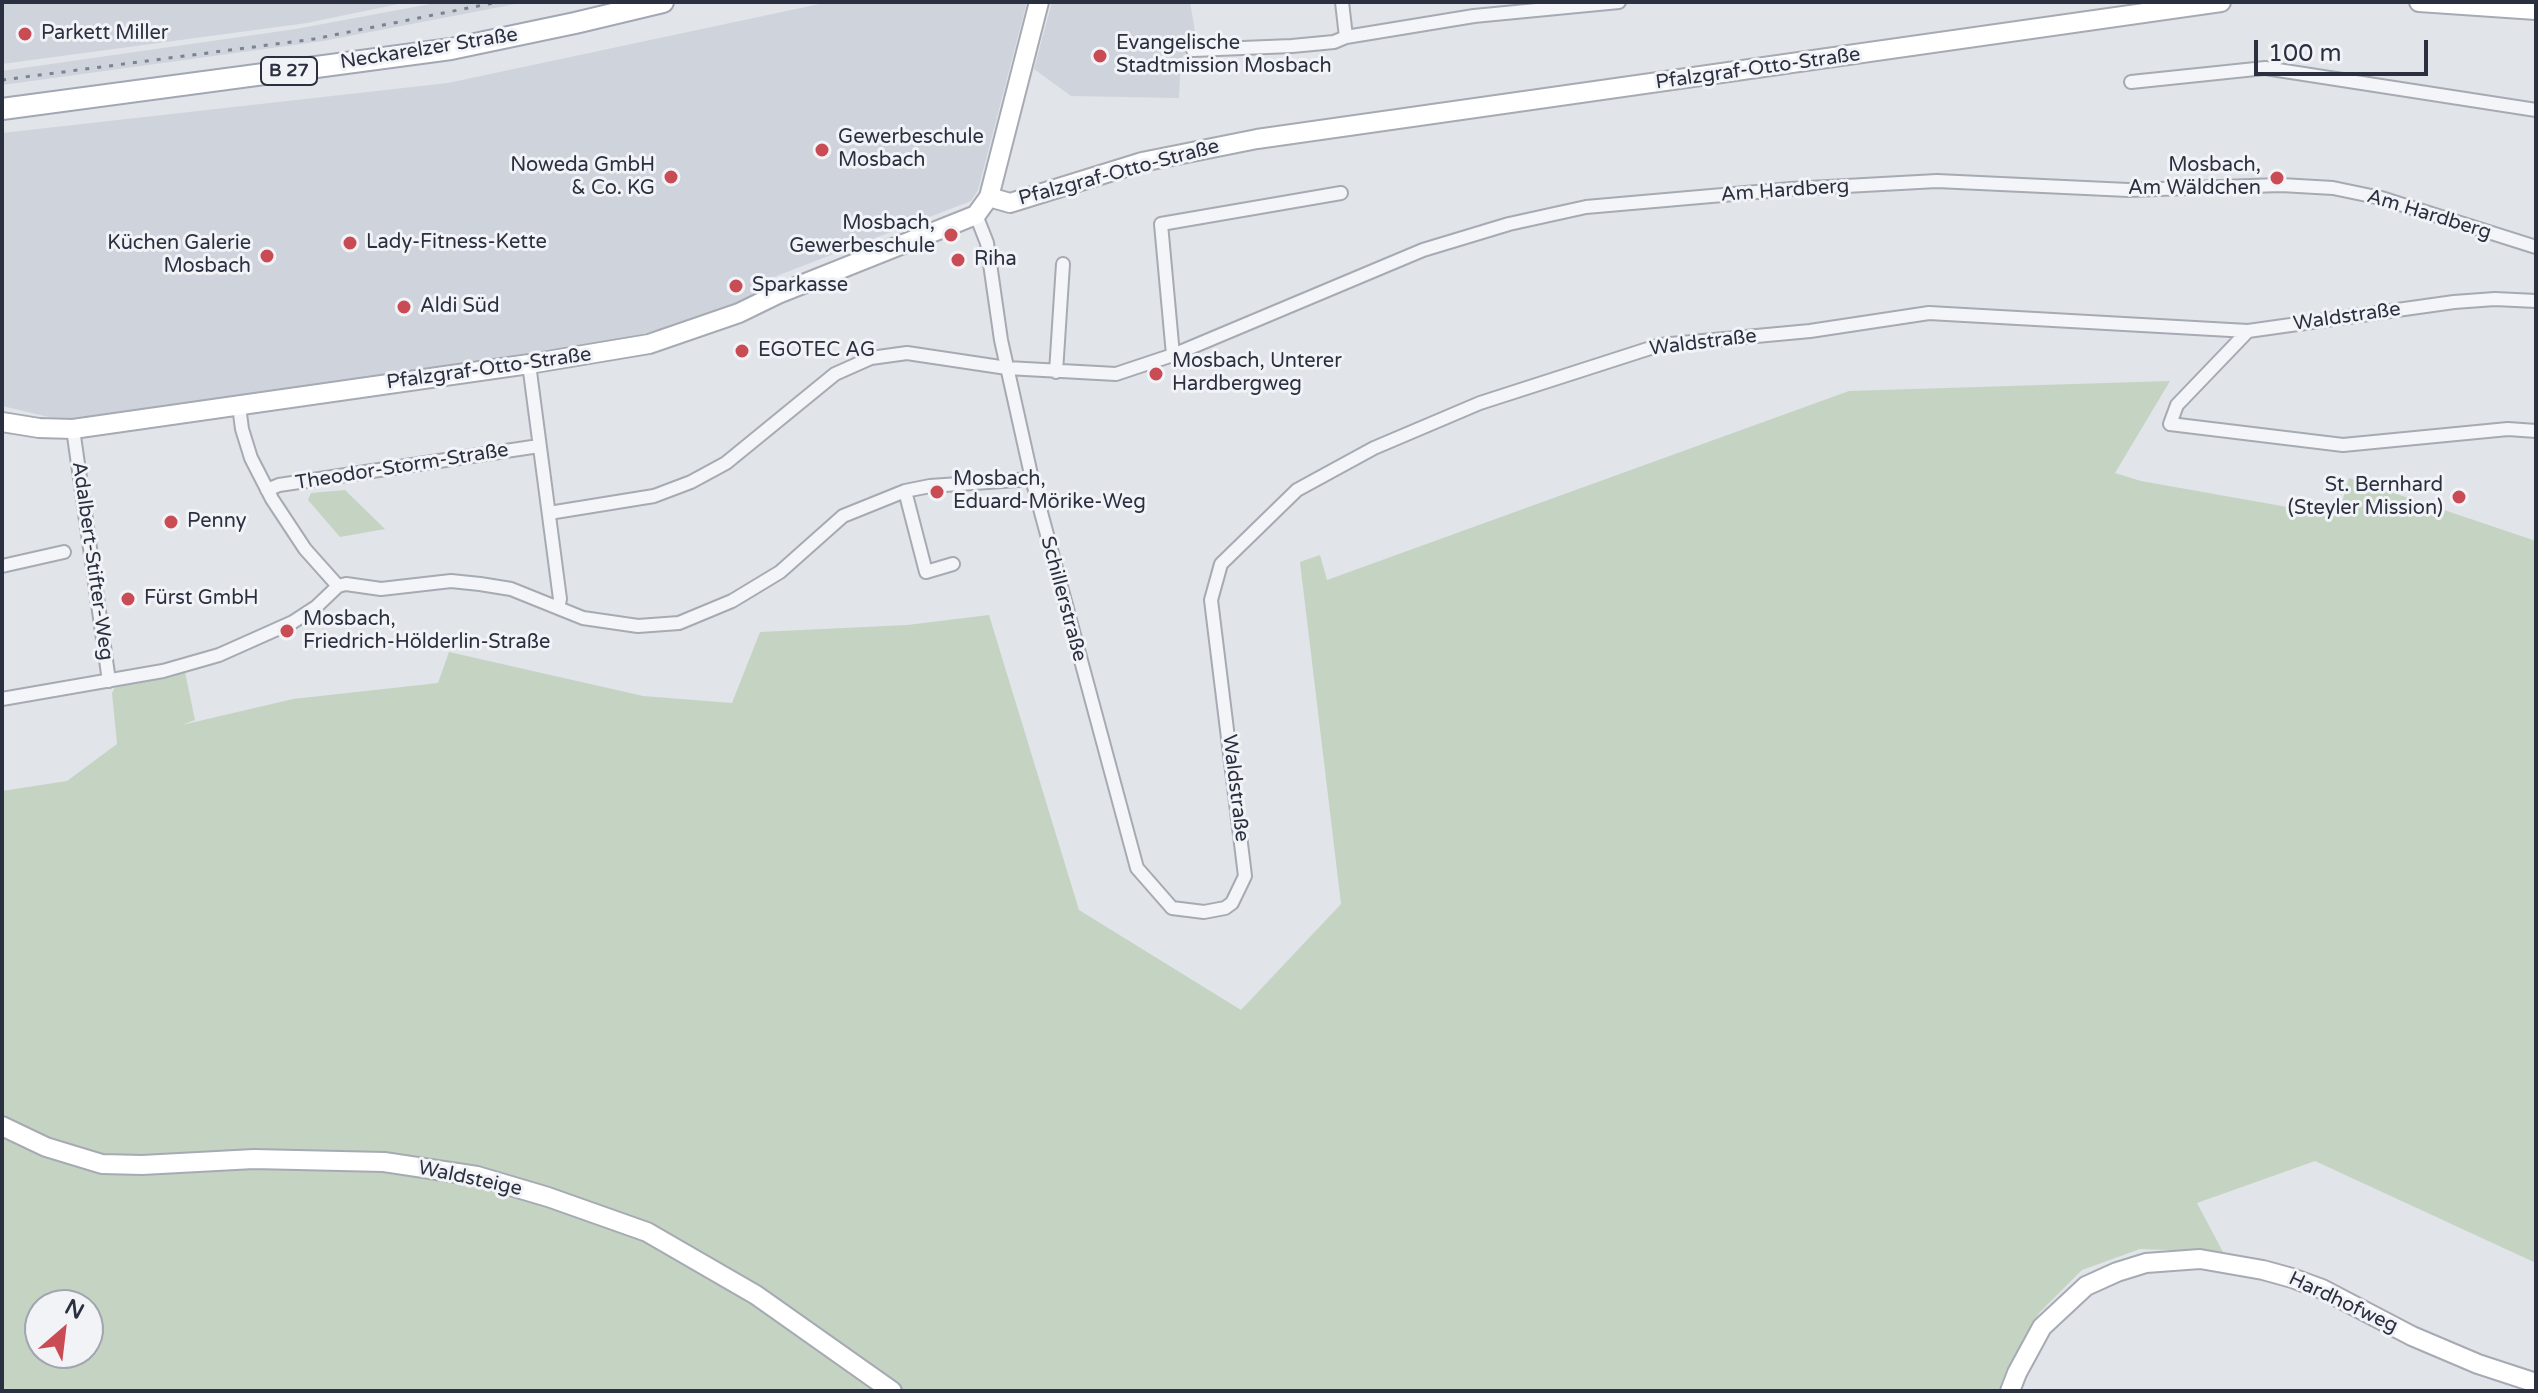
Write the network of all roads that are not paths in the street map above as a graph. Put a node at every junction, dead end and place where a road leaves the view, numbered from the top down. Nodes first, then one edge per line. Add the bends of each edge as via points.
1 (663, 2) edge
2 (1039, 2) edge
3 (1342, 2) edge
4 (1619, 2) edge
5 (2221, 2) edge
6 (2419, 2) edge
7 (1584, 4) edge
8 (2536, 10) edge
9 (1346, 37) junction
10 (1193, 50) dead end
11 (2131, 82) dead end
12 (2, 109) edge
13 (2536, 110) edge
14 (1341, 193) dead end
15 (989, 197) junction
16 (976, 215) junction
17 (2536, 247) edge
18 (1063, 264) dead end
19 (2536, 301) edge
20 (2248, 331) junction
21 (1173, 355) junction
22 (529, 364) junction
23 (1007, 368) junction
24 (1056, 372) junction
25 (239, 406) junction
26 (2, 422) edge
27 (73, 429) junction
28 (2536, 431) edge
29 (539, 446) junction
30 (1032, 479) junction
31 (267, 490) junction
32 (905, 491) junction
33 (549, 513) junction
34 (64, 552) dead end
35 (953, 564) dead end
36 (2, 566) edge
37 (338, 586) junction
38 (558, 608) junction
39 (109, 681) junction
40 (2, 699) edge
41 (1232, 903) joint
42 (2, 1126) edge
43 (2536, 1383) edge
44 (892, 1391) edge
45 (2010, 1391) edge

1 - 12 main road, Neckarelzer Straße / B 27 via 451,49
2 - 15 street
3 - 9 street
4 - 7 street
5 - 15 street, Pfalzgraf-Otto-Straße via 1257,139 1142,162 1010,203
6 - 8 street
7 - 9 street
9 - 10 street via 1292,46
11 - 13 street via 2265,68
14 - 21 street via 1161,224
15 - 16 street, Pfalzgraf-Otto-Straße
16 - 22 street, Pfalzgraf-Otto-Straße via 666,339
16 - 23 street, Schillerstraße via 987,243
17 - 21 street, Am Hardberg via 2333,188 2128,190 1937,181 1705,196 1586,207 1494,228 1423,250
18 - 24 street
19 - 20 street, Waldstraße via 2454,302
20 - 28 street via 2177,405 2170,424 2343,445 2508,429
20 - 41 street, Waldstraße via 1929,313 1660,345 1480,403 1374,448 1297,490 1221,564 1211,600 1244,855 1245,876
21 - 24 street, Am Hardberg via 1116,374
22 - 25 street, Pfalzgraf-Otto-Straße
22 - 29 street
23 - 24 street, Am Hardberg
23 - 30 street, Schillerstraße
23 - 33 street, Am Hardberg via 928,354 871,358 835,374 726,463 691,482 654,496
25 - 27 street, Pfalzgraf-Otto-Straße
25 - 31 street via 251,458
26 - 27 street, Pfalzgraf-Otto-Straße
27 - 39 street, Adalbert-Stifter-Weg
29 - 31 street, Theodor-Storm-Straße
29 - 33 street
30 - 32 street
30 - 41 street, Schillerstraße via 1137,868 1172,908 1204,912
31 - 37 street via 305,549
32 - 35 street via 926,572
32 - 38 street via 843,516 780,572 679,623 638,626 583,618
33 - 38 street
34 - 36 street
37 - 38 street via 381,589 451,581 511,589
37 - 39 street, Adalbert-Stifter-Weg via 293,622 219,655
39 - 40 street
42 - 44 street, Waldsteige via 46,1147 102,1164 384,1162 477,1176 548,1197 647,1232 756,1295
43 - 45 street, Hardhofweg via 2412,1336 2322,1289 2263,1270 2200,1259 2146,1263 2086,1286 2042,1327

